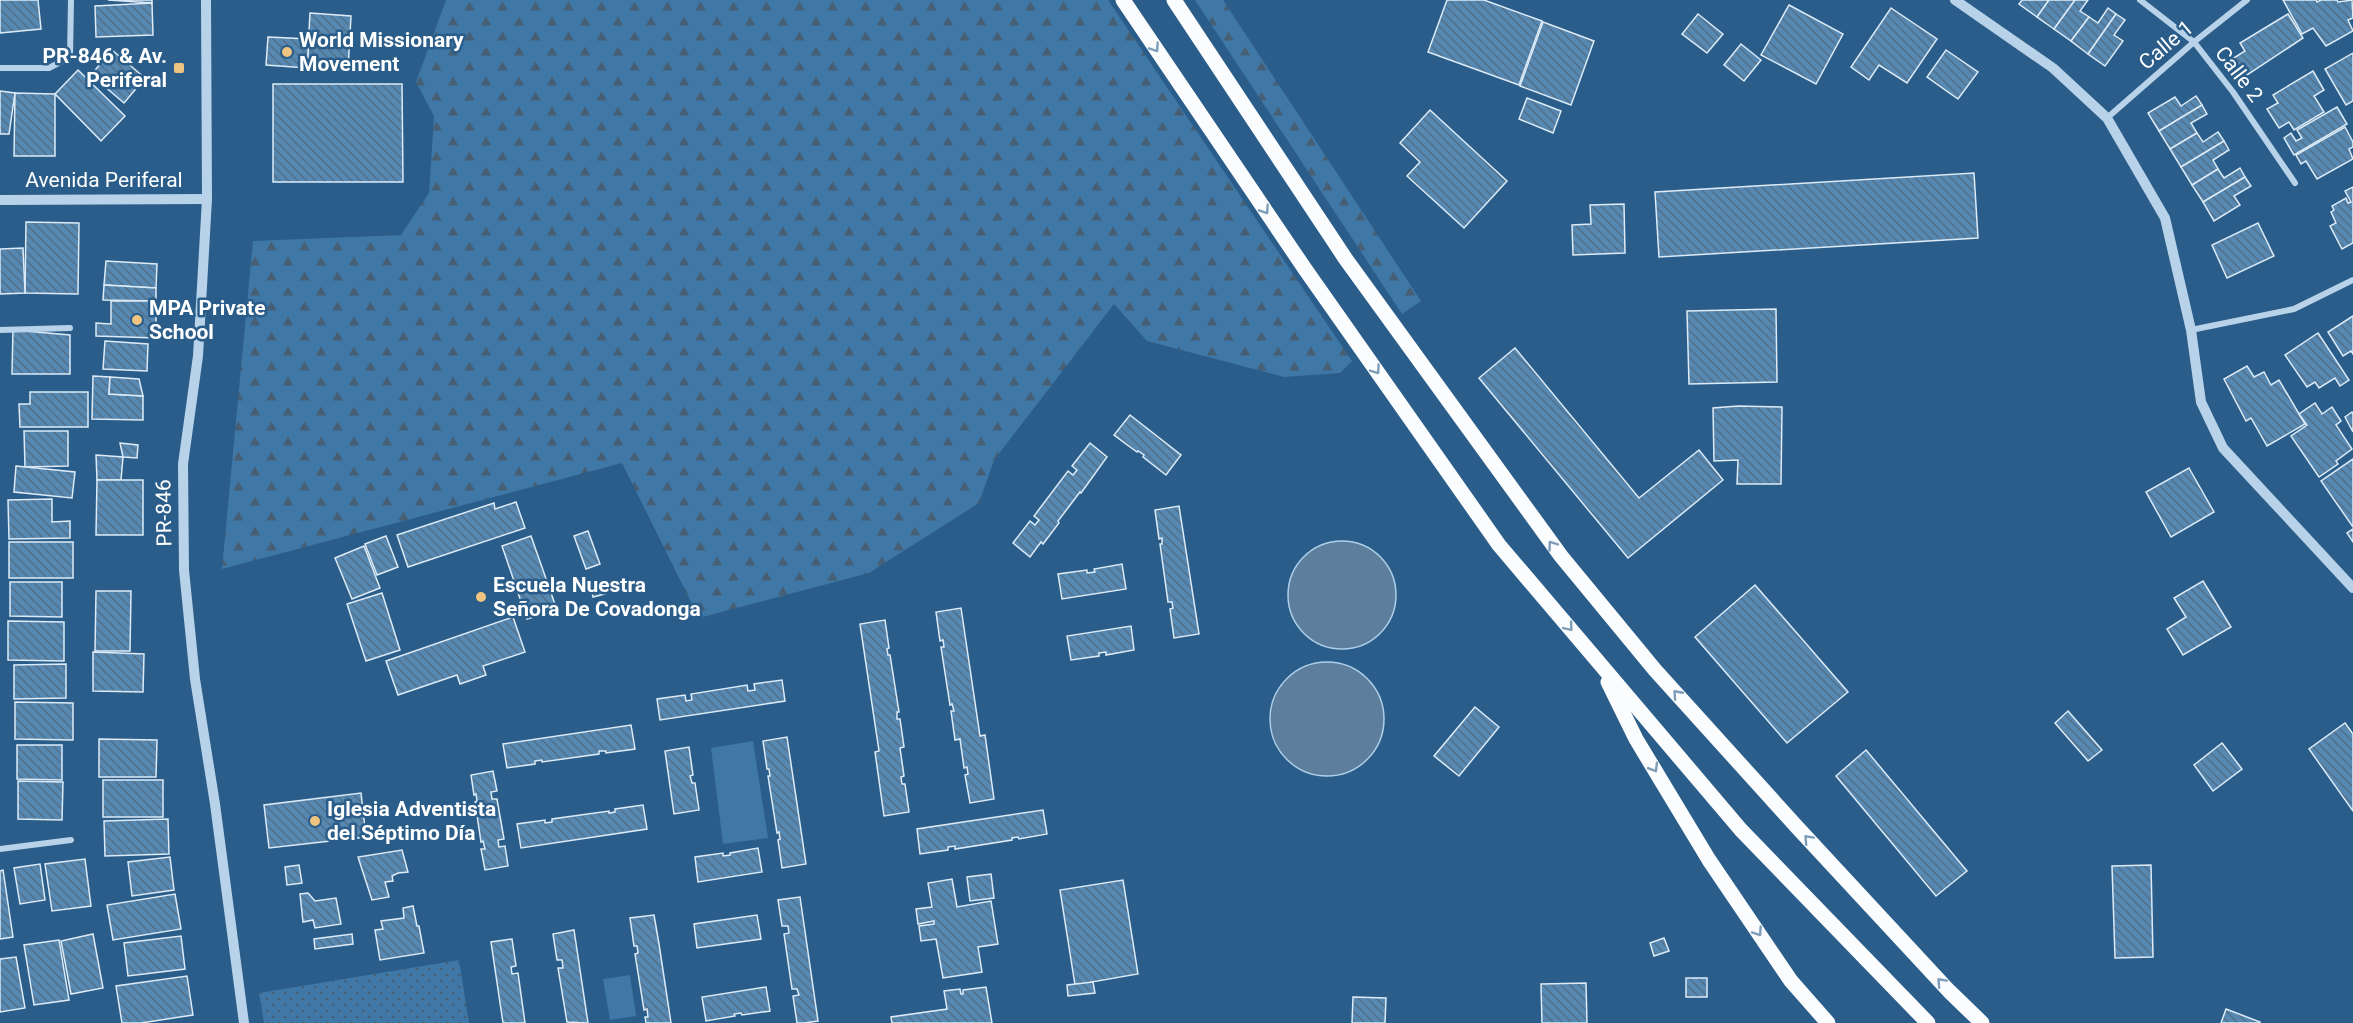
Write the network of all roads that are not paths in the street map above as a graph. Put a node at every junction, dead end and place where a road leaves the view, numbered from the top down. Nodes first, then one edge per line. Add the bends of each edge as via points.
1 (71, 0) edge
2 (206, 0) edge
3 (1123, 0) edge
4 (1174, 0) edge
5 (1955, 0) edge
6 (2139, 0) edge
7 (2247, 0) edge
8 (2194, 42) junction
9 (0, 68) edge
10 (2107, 118) junction
11 (2295, 183) dead end
12 (207, 199) junction
13 (0, 200) edge
14 (2353, 280) edge
15 (70, 328) dead end
16 (0, 330) edge
17 (2191, 330) junction
18 (2353, 588) edge
19 (1597, 660) junction
20 (71, 840) dead end
21 (0, 849) edge
22 (244, 1023) edge
23 (1828, 1023) edge
24 (1928, 1023) edge
25 (1982, 1023) edge

1 - 9 street via 70,57 49,68
2 - 12 street, PR-846 / PR-846
3 -> 19 main road via 1499,545
25 -> 4 main road via 1655,670 1561,556 1345,258
5 - 10 street via 2053,68
6 - 8 street, Calle 2
7 - 8 street, Calle 1
8 - 10 street, Calle 1
8 - 11 street, Calle 2
10 - 17 street via 2165,218
12 - 13 street, Avenida Periferal
12 - 22 street, PR-846 / PR-846 via 198,356 183,464 184,570 195,679
14 - 17 street via 2294,309
15 - 16 street
17 - 18 street via 2201,402 2223,448
19 -> 23 main road via 1636,739 1709,860 1791,981
19 - 24 main road via 1741,830
20 - 21 street

